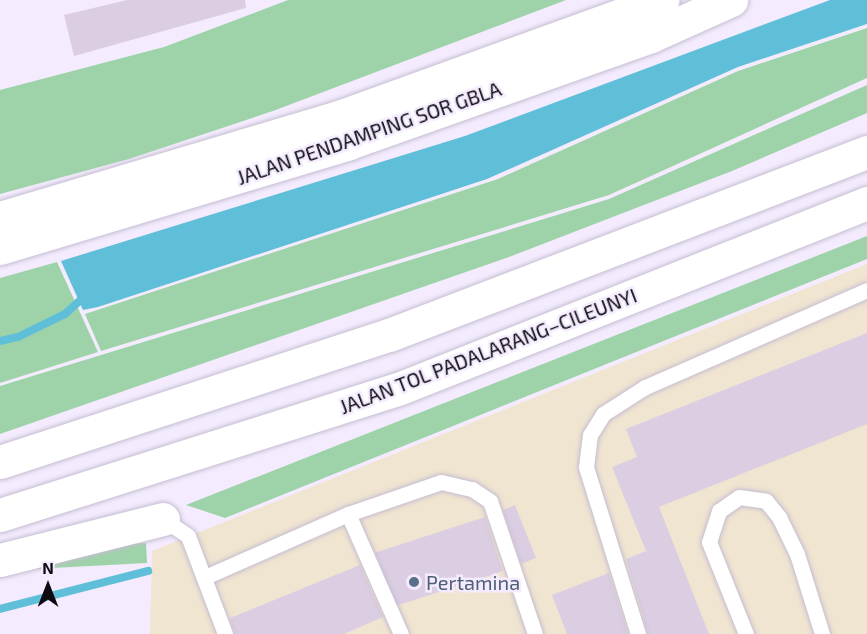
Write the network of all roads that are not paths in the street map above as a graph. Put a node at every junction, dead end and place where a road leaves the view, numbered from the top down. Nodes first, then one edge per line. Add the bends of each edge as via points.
1 (663, 0) edge
2 (731, 0) edge
3 (867, 152) edge
4 (162, 186) junction
5 (867, 203) edge
6 (0, 218) edge
7 (0, 249) edge
8 (867, 291) edge
9 (0, 462) edge
10 (348, 514) junction
11 (0, 515) edge
12 (163, 519) joint
13 (0, 560) edge
14 (205, 577) junction
15 (225, 634) edge
16 (401, 634) edge
17 (535, 634) edge
18 (638, 634) edge
19 (746, 634) edge
20 (822, 634) edge

1 - 4 main road, JALAN PENDAMPING SOR GBLA via 339,117
2 - 4 main road, JALAN PENDAMPING SOR GBLA via 651,36 349,143
3 - 9 main road via 389,336
4 - 6 main road, JALAN PENDAMPING SOR GBLA
4 - 7 main road, JALAN PENDAMPING SOR GBLA
5 - 11 main road, JALAN TOL PADALARANG–CILEUNYI via 398,389
8 - 18 lane via 645,387 603,414 590,435 586,467
10 - 14 lane
10 - 16 lane
10 - 17 lane via 441,482 472,489 490,501
12 - 13 main road
12 - 14 lane via 189,536
14 - 15 lane
19 - 20 lane via 709,542 719,511 739,497 766,501 779,517 800,563

